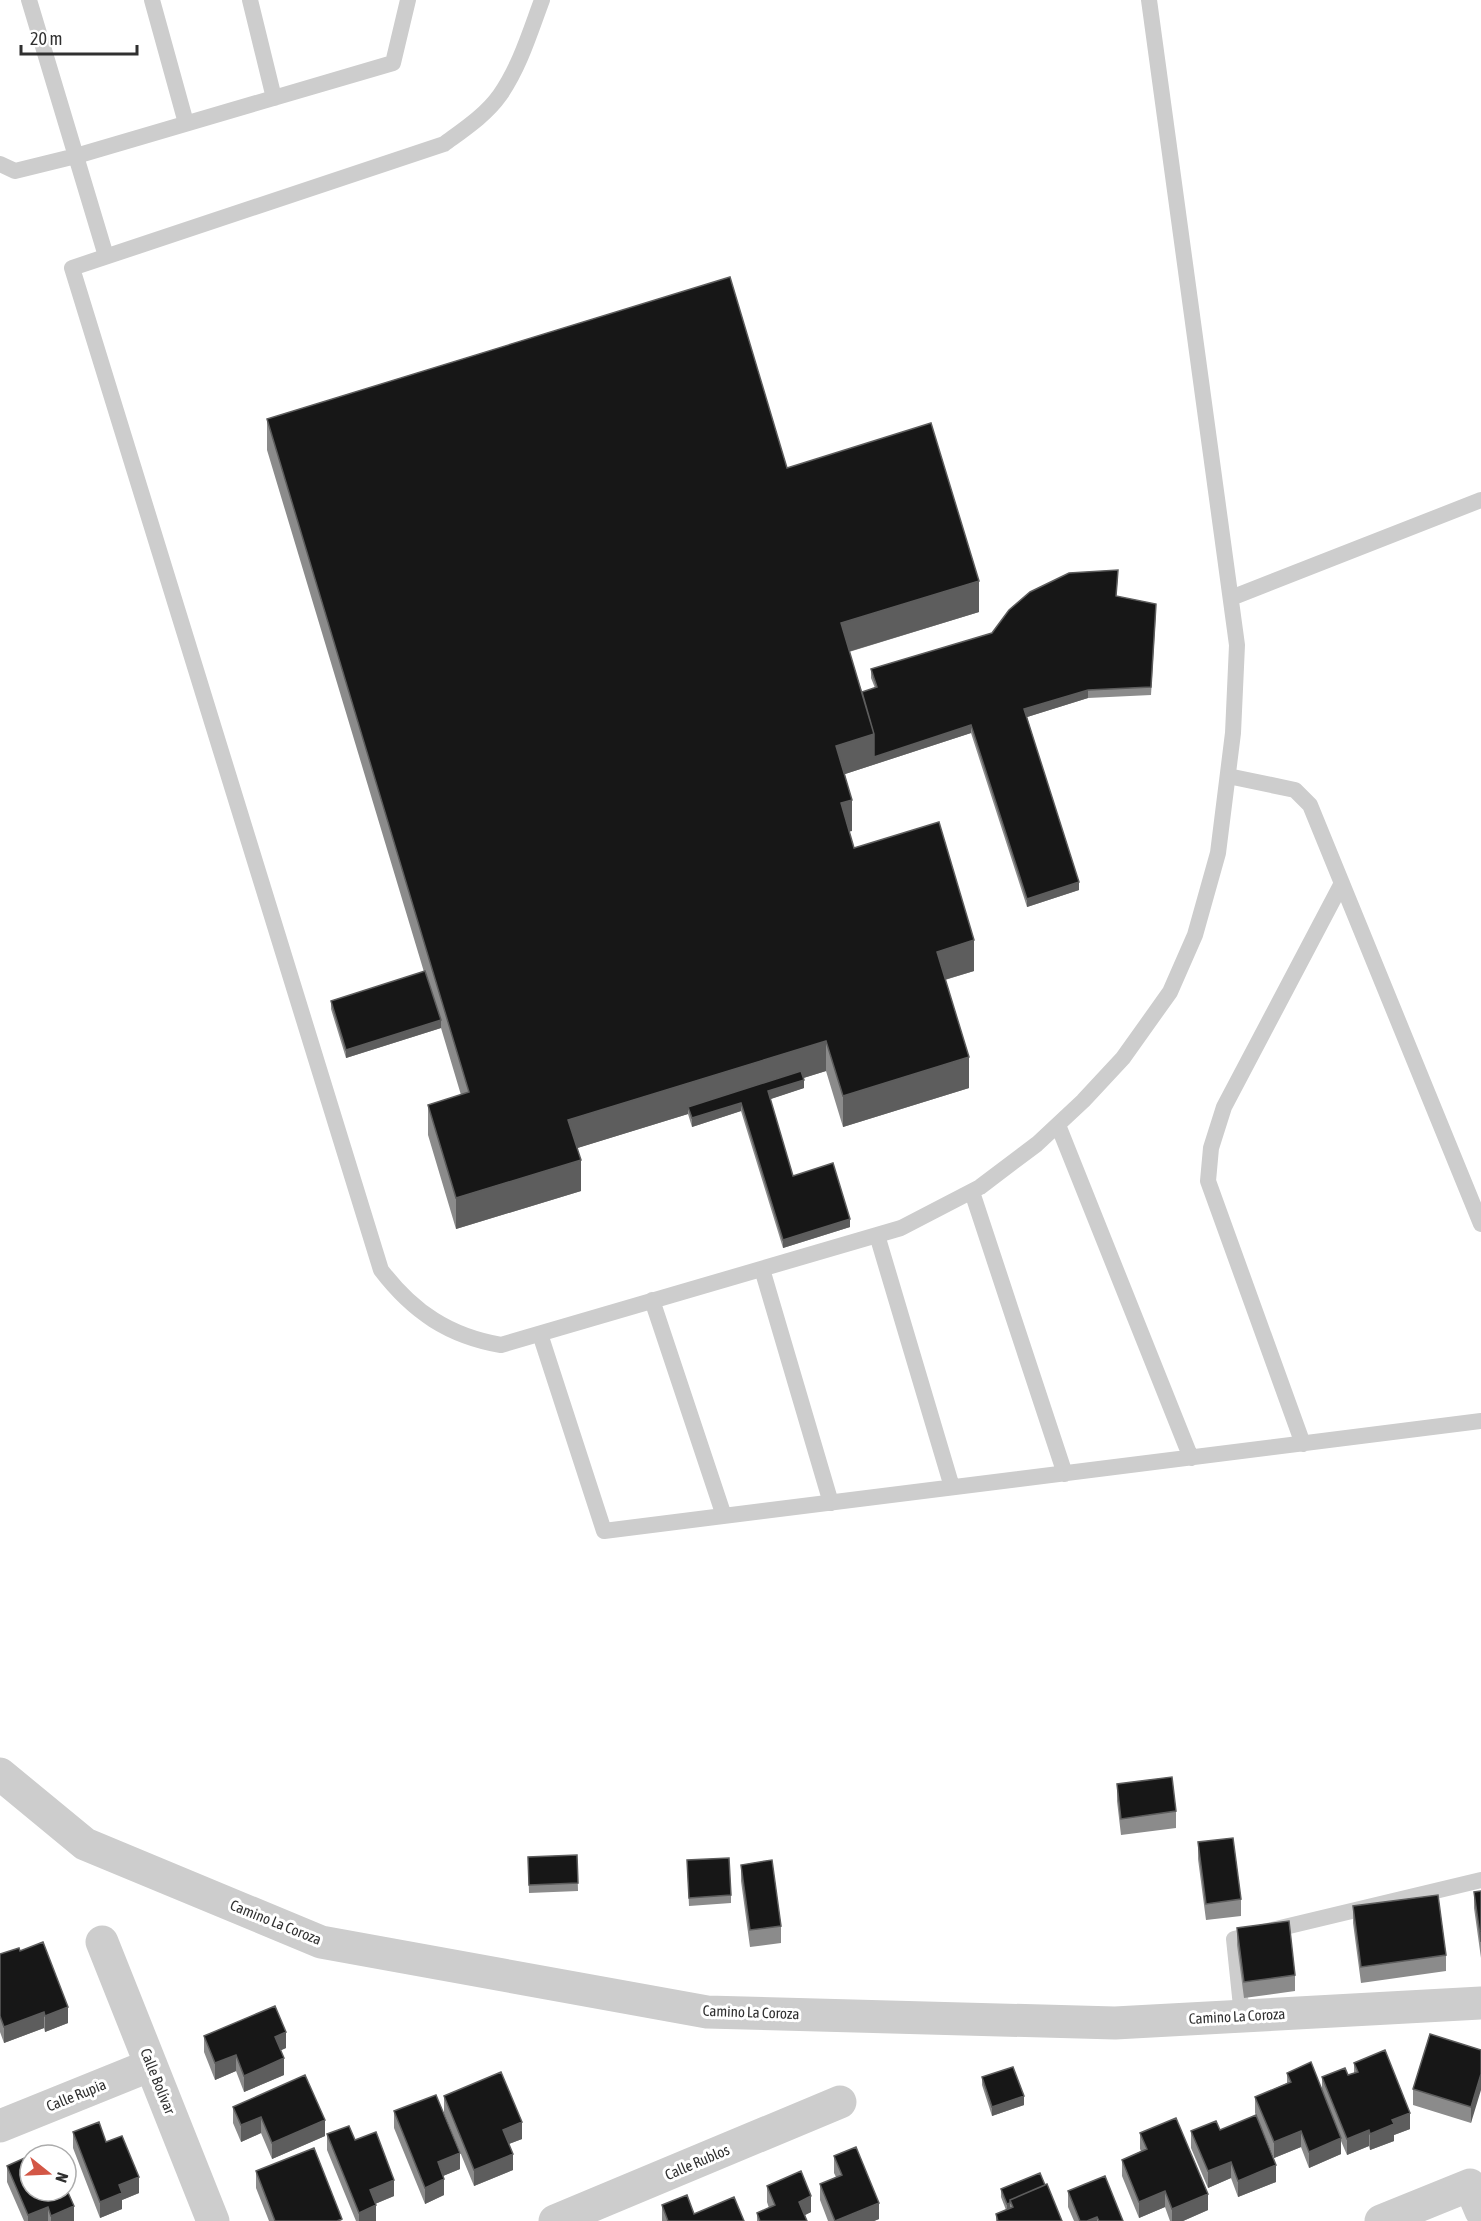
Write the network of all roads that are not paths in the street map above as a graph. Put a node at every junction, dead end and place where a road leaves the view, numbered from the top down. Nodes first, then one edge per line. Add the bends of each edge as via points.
1 (29, 0) edge
2 (152, 0) edge
3 (250, 0) edge
4 (408, 0) edge
5 (542, 0) edge
6 (1149, 0) edge
7 (274, 98) junction
8 (186, 123) junction
9 (76, 156) junction
10 (0, 164) edge
11 (106, 256) junction
12 (1481, 500) edge
13 (1231, 598) junction
14 (1228, 776) junction
15 (1342, 883) junction
16 (1058, 1125) junction
17 (972, 1192) junction
18 (1481, 1224) edge
19 (877, 1235) junction
20 (762, 1269) junction
21 (652, 1300) junction
22 (540, 1334) junction
23 (1481, 1421) edge
24 (1303, 1444) junction
25 (1191, 1458) junction
26 (1065, 1474) junction
27 (952, 1487) junction
28 (831, 1503) junction
29 (724, 1516) junction
30 (0, 1774) edge
31 (1481, 1880) edge
32 (102, 1942) dead end
33 (1481, 2003) edge
34 (1242, 2016) junction
35 (151, 2066) junction
36 (840, 2102) dead end
37 (0, 2126) edge
38 (619, 2209) edge
39 (1481, 2211) edge
40 (213, 2221) edge
41 (555, 2221) edge
42 (1381, 2221) edge

1 - 9 lane
2 - 8 lane
3 - 7 lane
4 - 7 lane via 393,63
5 - 11 lane via 518,65 500,96 444,144
6 - 13 lane
7 - 8 lane
8 - 9 lane
9 - 10 lane via 15,171
9 - 11 lane
11 - 22 lane via 72,268 381,1270 401,1296 441,1326 472,1340 501,1345
12 - 13 lane
13 - 14 lane via 1237,645
14 - 15 lane via 1295,790 1310,805
14 - 16 lane via 1218,853 1195,935 1170,992 1123,1058
15 - 18 lane
15 - 24 lane via 1224,1107 1211,1148 1208,1182
16 - 17 lane
16 - 25 lane
17 - 19 lane via 901,1228
17 - 26 lane
19 - 20 lane
19 - 27 lane
20 - 21 lane
20 - 28 lane
21 - 22 lane
21 - 29 lane
22 - 29 lane via 604,1531
23 - 24 lane
24 - 25 lane
25 - 26 lane
26 - 27 lane
27 - 28 lane
28 - 29 lane
30 - 34 street, Camino La Coroza via 85,1844 321,1942 707,2012 1115,2023
31 - 34 lane via 1234,1939
32 - 35 street, Calle Bolívar
33 - 34 street, Camino La Coroza
35 - 37 street, Calle Rupia
35 - 40 street, Calle Bolívar
36 - 38 street, Calle Rublos
38 - 41 street, Calle Rublos
39 - 42 street via 1470,2185

